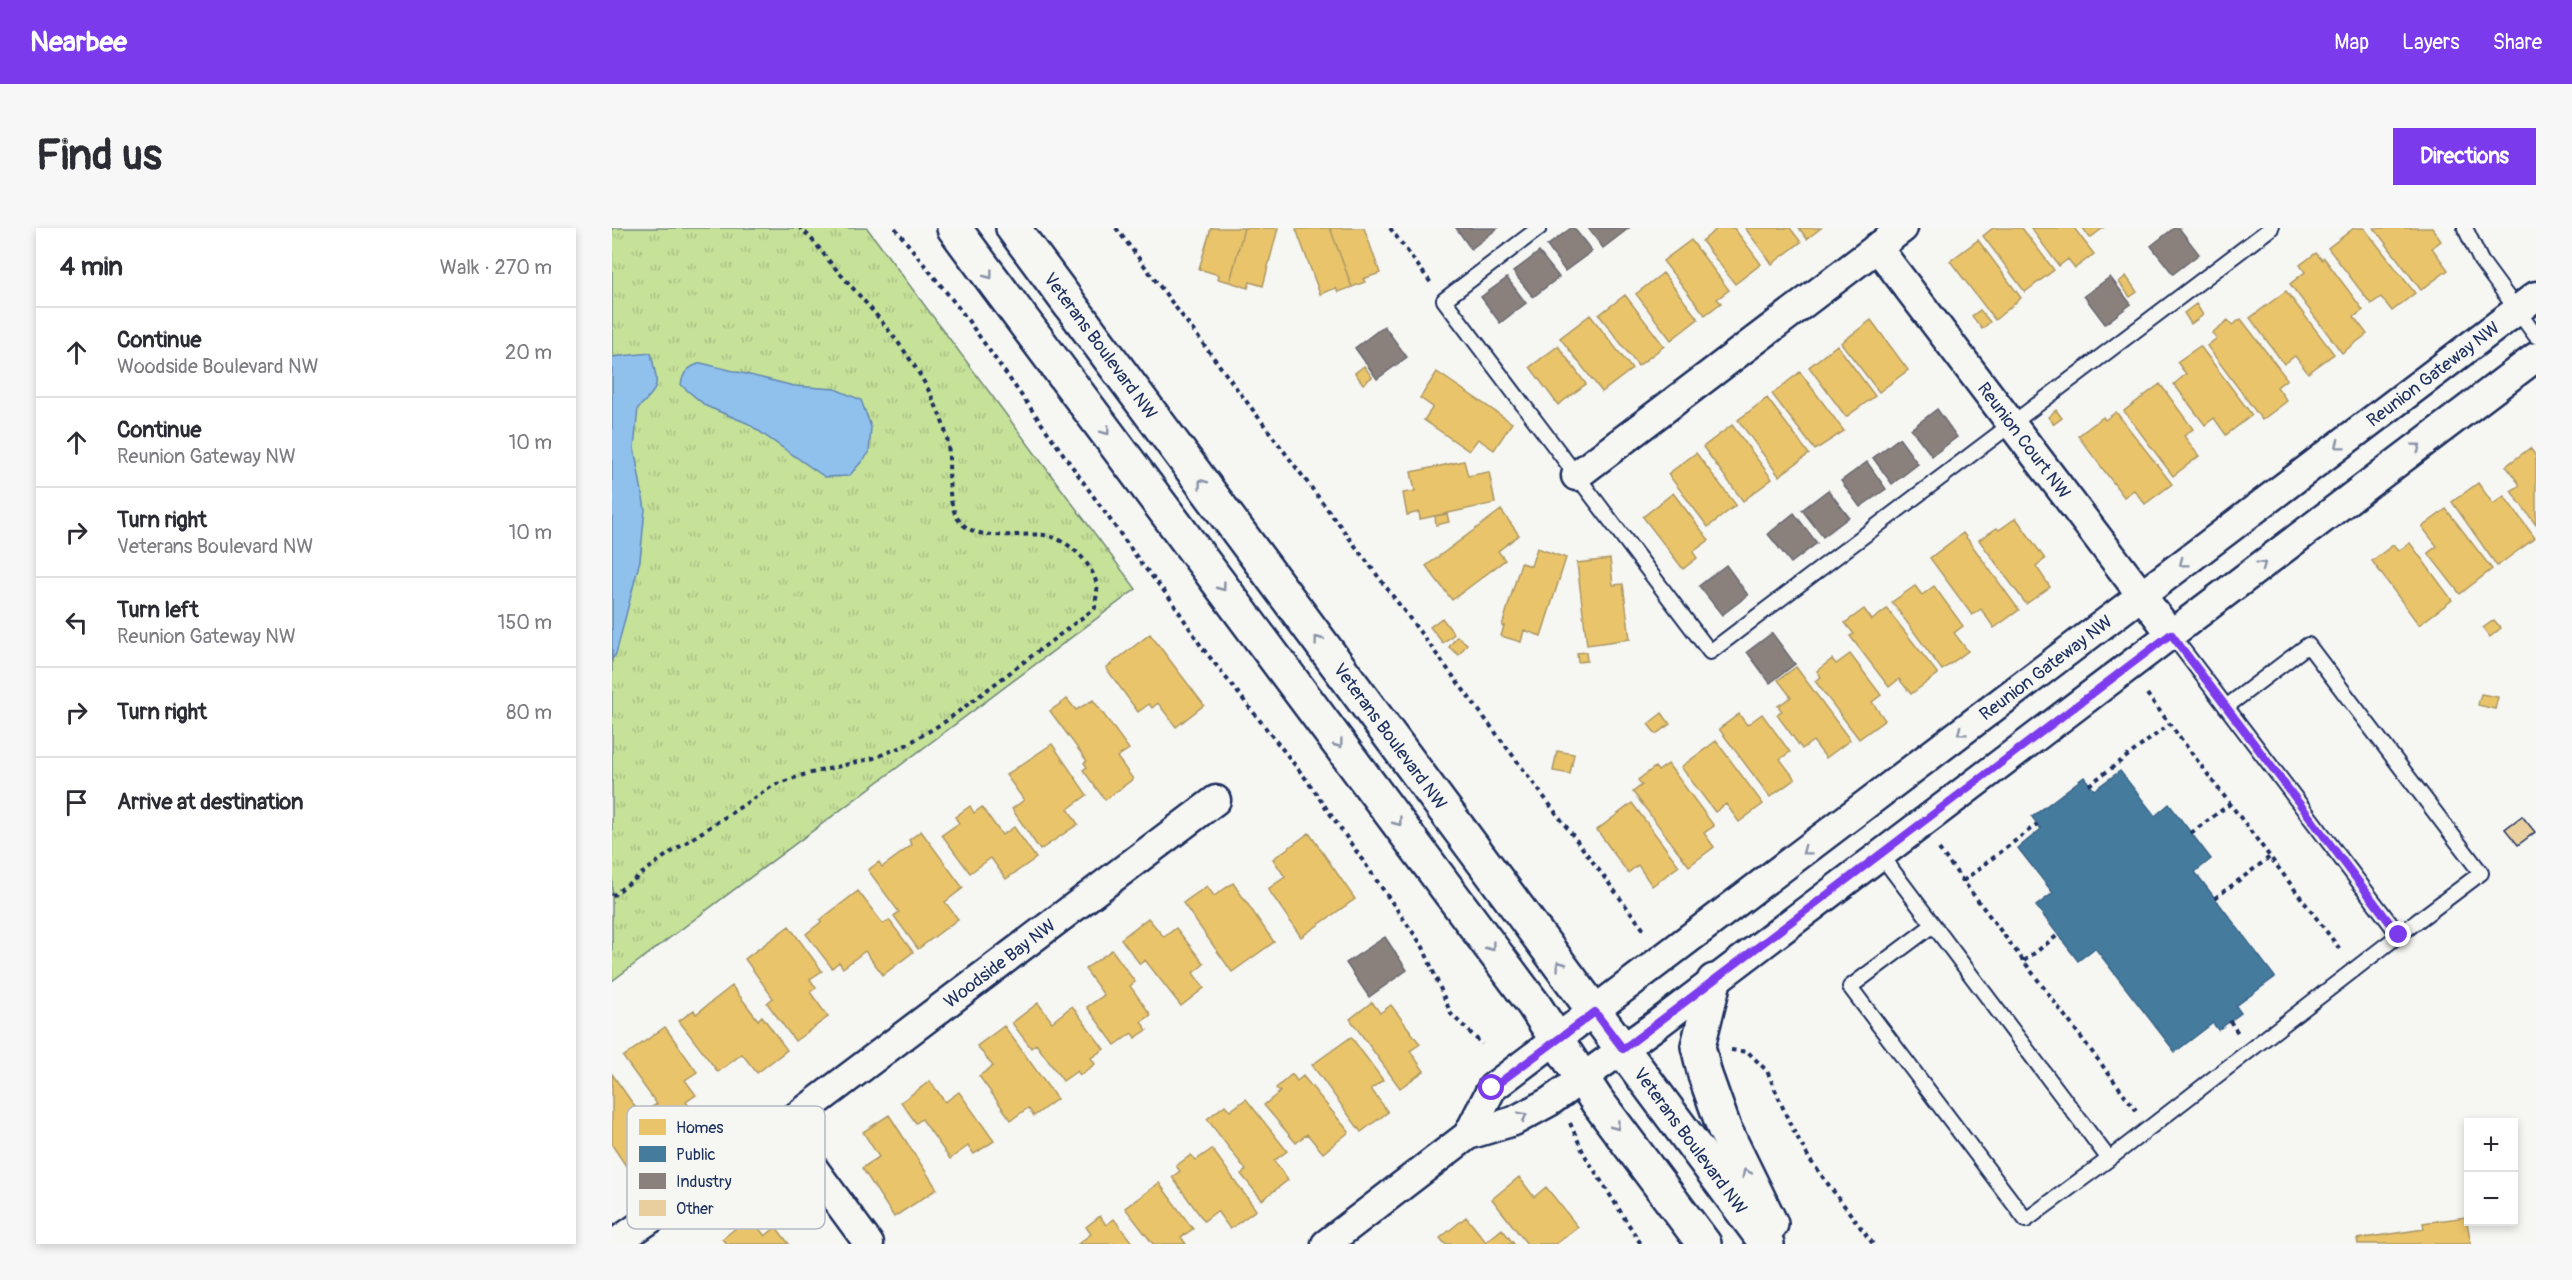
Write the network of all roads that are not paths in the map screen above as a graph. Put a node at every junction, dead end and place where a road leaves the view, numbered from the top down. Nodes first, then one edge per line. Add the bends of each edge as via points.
1 (954, 228) edge
2 (1013, 228) edge
3 (1539, 228) edge
4 (1903, 228) edge
5 (2271, 228) edge
6 (2465, 228) edge
7 (1877, 247) junction
8 (2526, 303) edge
9 (2536, 336) edge
10 (2536, 357) edge
11 (2012, 424) junction
12 (1576, 476) junction
13 (2141, 595) junction
14 (2171, 634) junction
15 (2226, 707) junction
16 (1216, 800) dead end
17 (1880, 854) junction
18 (1933, 924) junction
19 (2399, 935) junction
20 (1714, 981) junction
21 (1595, 1012) junction
22 (1557, 1040) junction
23 (1623, 1049) junction
24 (1583, 1078) junction
25 (811, 1106) edge
26 (1468, 1135) junction
27 (2109, 1159) junction
28 (825, 1184) edge
29 (636, 1229) edge
30 (614, 1244) edge
31 (869, 1244) edge
32 (1326, 1244) edge
33 (1704, 1244) edge
34 (1767, 1244) edge
35 (1781, 1244) edge

1 -> 22 main road
21 -> 2 main road, Veterans Boulevard NW
3 - 12 lane via 1444,300
4 - 7 street
5 - 11 lane
6 - 8 lane via 2481,261
7 - 11 street, Reunion Court NW
7 - 12 street
8 - 9 lane
8 -> 13 street, Reunion Gateway NW
14 -> 10 street
11 - 12 lane via 1710,652
11 - 13 street, Reunion Court NW
13 - 14 street, Reunion Court NW
13 -> 21 street, Reunion Gateway NW
14 - 15 lane
14 - 17 street
15 - 19 lane
15 - 19 lane via 2308,645 2474,863 2481,873
16 - 25 street, Woodside Bay NW
17 - 18 lane
17 - 20 street
18 - 27 lane
18 - 27 lane via 1850,987 2026,1220
19 - 27 lane
20 - 23 street
35 -> 20 main road via 1724,1128 1705,1075 1698,1046
21 - 22 street, Reunion Gateway NW
21 - 23 main road, Veterans Boulevard NW
22 - 24 main road
22 - 26 street, Reunion Gateway NW via 1492,1088
23 - 24 street
23 - 34 main road, Veterans Boulevard NW
26 -> 24 street via 1514,1121
24 -> 33 main road
26 - 32 street
28 - 31 street
29 - 30 street, Woodside Bay NW

